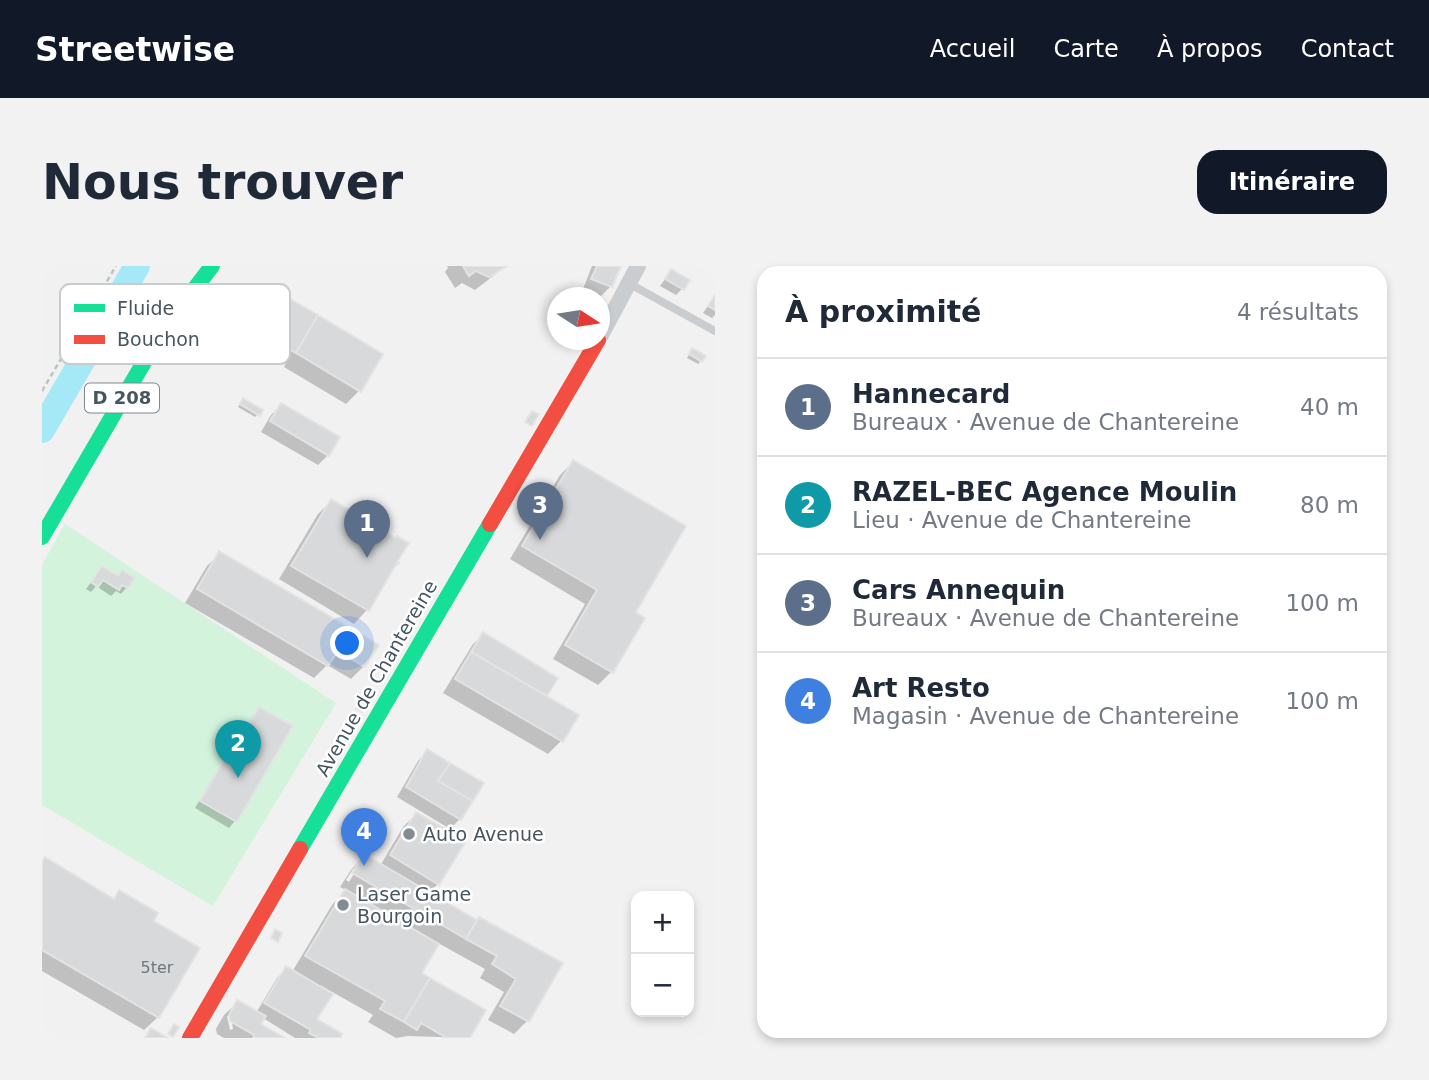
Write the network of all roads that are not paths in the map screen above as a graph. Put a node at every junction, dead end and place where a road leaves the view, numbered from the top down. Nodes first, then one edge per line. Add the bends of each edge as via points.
1 (212, 266) edge
2 (638, 266) edge
3 (198, 284) edge
4 (630, 284) junction
5 (610, 319) edge
6 (715, 331) edge
7 (592, 350) edge
8 (143, 364) edge
9 (42, 537) edge
10 (190, 1038) edge

1 - 3 street, D 208
2 - 4 street, Avenue de Chantereine
4 - 5 street, Avenue de Chantereine
4 - 6 lane
7 - 10 street, Avenue de Chantereine
8 - 9 street, D 208

